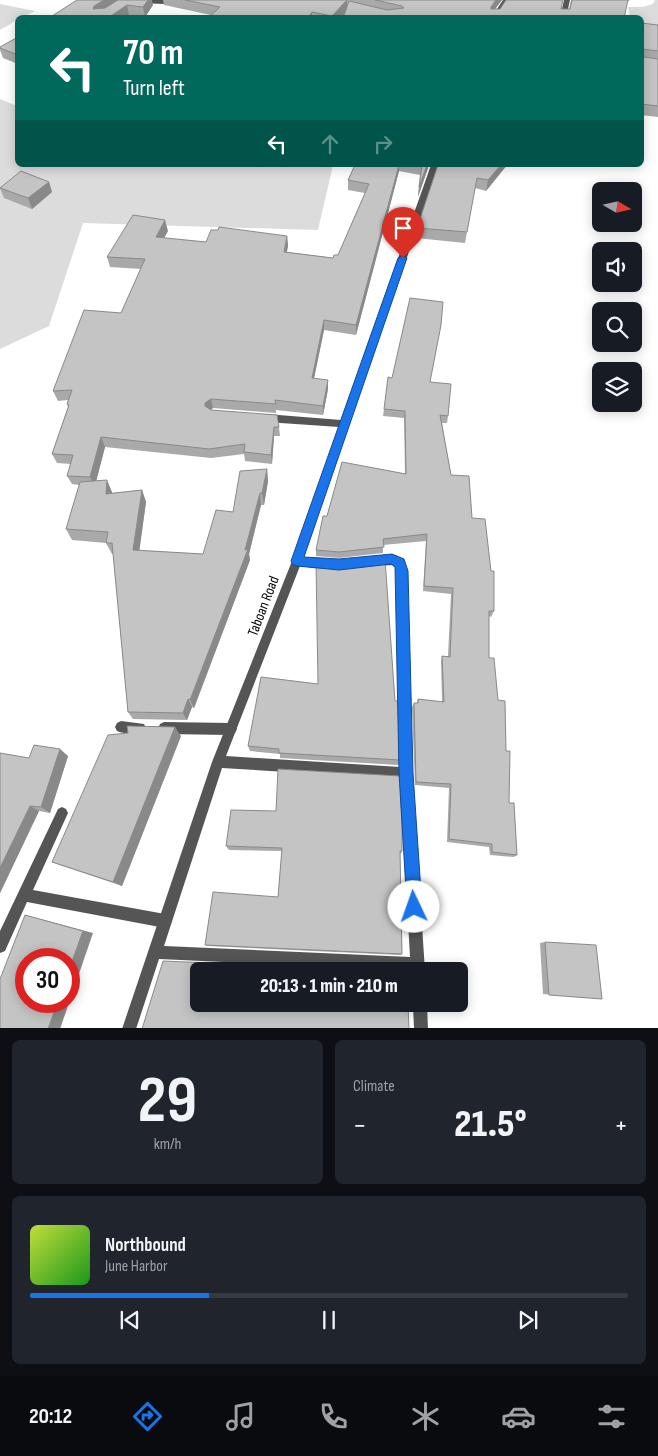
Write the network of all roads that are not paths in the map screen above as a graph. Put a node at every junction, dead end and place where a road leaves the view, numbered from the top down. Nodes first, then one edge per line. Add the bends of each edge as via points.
1 (131, 0) edge
2 (173, 0) edge
3 (506, 0) edge
4 (567, 0) edge
5 (496, 15) edge
6 (564, 15) edge
7 (434, 167) edge
8 (260, 418) edge
9 (345, 424) junction
10 (297, 561) junction
11 (356, 563) edge
12 (339, 564) edge
13 (121, 728) dead end
14 (231, 729) junction
15 (218, 762) junction
16 (406, 773) junction
17 (62, 813) dead end
18 (24, 895) junction
19 (165, 920) junction
20 (0, 946) edge
21 (154, 952) junction
22 (319, 962) edge
23 (418, 962) edge
24 (420, 1012) edge
25 (129, 1028) edge
26 (421, 1028) edge

1 - 2 street
3 - 5 street
4 - 6 street
7 - 9 street, Taboan Road
8 - 9 street
9 - 10 street, Taboan Road
10 - 12 street
10 - 14 street, Taboan Road
11 - 16 street via 392,559 400,563 402,571
13 - 14 street
14 - 15 street, Taboan Road
15 - 16 street
15 - 19 street, Taboan Road
16 - 23 street
17 - 18 street
18 - 19 street
18 - 20 street
19 - 21 street, Taboan Road
21 - 22 street
21 - 25 street, Taboan Road
24 - 26 street

